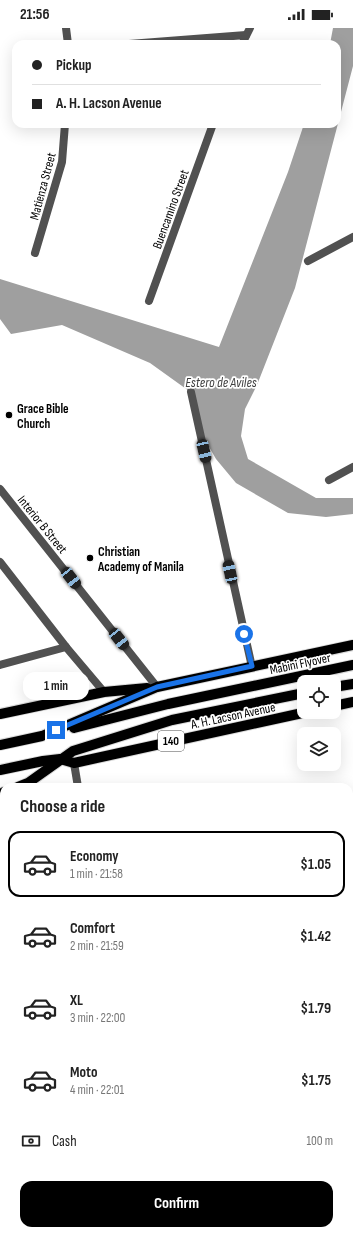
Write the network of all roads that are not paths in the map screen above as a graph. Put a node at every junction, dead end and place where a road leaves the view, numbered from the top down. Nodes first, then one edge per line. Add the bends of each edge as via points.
1 (66, 28) edge
2 (248, 32) edge
3 (68, 40) edge
4 (169, 40) edge
5 (65, 128) edge
6 (212, 128) edge
7 (353, 237) edge
8 (35, 253) dead end
9 (308, 260) dead end
10 (149, 301) dead end
11 (191, 392) dead end
12 (353, 467) edge
13 (329, 480) dead end
14 (0, 489) edge
15 (0, 562) edge
16 (353, 645) edge
17 (66, 647) junction
18 (0, 665) edge
19 (353, 665) edge
20 (252, 666) junction
21 (353, 684) edge
22 (341, 686) edge
23 (157, 687) junction
24 (104, 692) junction
25 (297, 695) edge
26 (353, 702) edge
27 (341, 705) edge
28 (0, 714) edge
29 (297, 714) edge
30 (42, 736) junction
31 (0, 745) edge
32 (60, 759) junction
33 (74, 763) junction
34 (0, 770) edge
35 (28, 783) edge
36 (77, 783) edge

1 - 3 street
2 - 4 street
5 - 8 street, Matienza Street via 62,162
6 - 10 street, Buencamino Street
7 - 9 street
11 - 20 street
12 - 13 street
14 - 23 street, Interior B Street
15 - 17 street
16 - 20 main road
17 - 18 street
17 - 24 street
19 - 30 main road, Mabini Flyover via 168,704
20 - 23 main road
21 - 22 main road
23 - 24 main road
23 - 30 main road
24 - 28 main road
25 - 32 main road, 140 via 172,720 73,751
26 - 27 main road
29 - 33 main road, A. H. Lacson Avenue / 140
30 - 31 main road
32 - 33 main road, A. H. Lacson Avenue / 140
32 - 34 main road, A. H. Lacson Avenue / 140
32 - 35 main road
33 - 36 street

